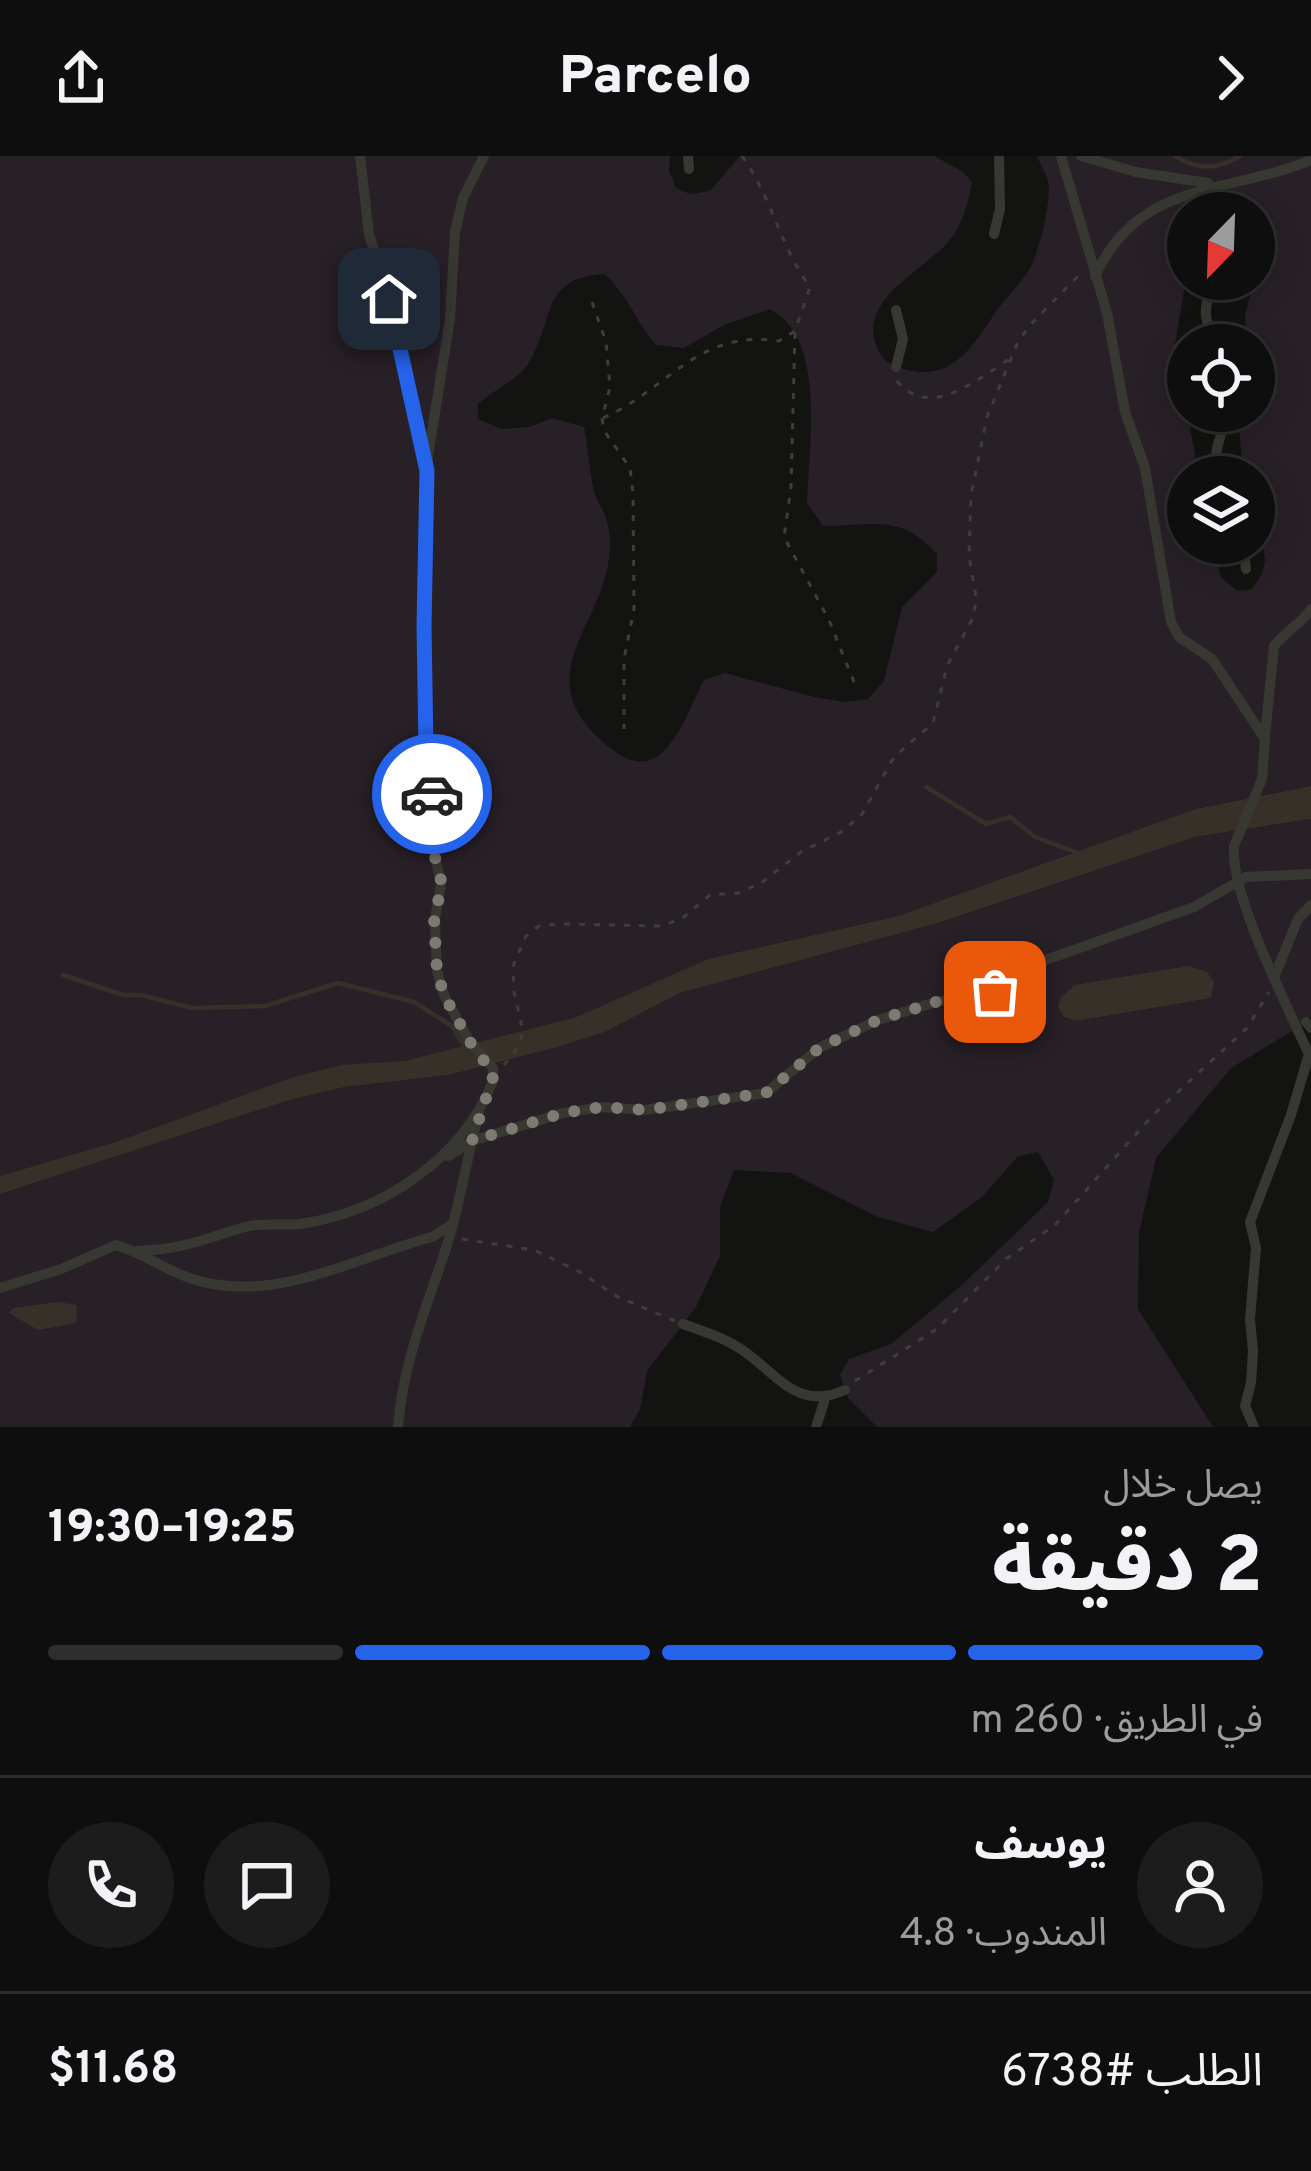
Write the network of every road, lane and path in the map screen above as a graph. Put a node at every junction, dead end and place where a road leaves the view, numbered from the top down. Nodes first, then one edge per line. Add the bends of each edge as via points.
1 (360, 156) edge
2 (484, 156) edge
3 (742, 156) edge
4 (999, 156) edge
5 (1061, 156) edge
6 (1082, 156) edge
7 (1311, 160) edge
8 (1223, 184) junction
9 (994, 234) dead end
10 (1091, 260) junction
11 (1095, 276) junction
12 (592, 302) dead end
13 (896, 310) dead end
14 (795, 331) junction
15 (1009, 359) junction
16 (896, 367) joint
17 (602, 419) junction
18 (427, 471) junction
19 (1245, 564) edge
20 (1246, 569) dead end
21 (1311, 609) edge
22 (856, 687) dead end
23 (624, 729) dead end
24 (1264, 739) junction
25 (1311, 874) edge
26 (1238, 882) junction
27 (1311, 904) edge
28 (1275, 975) junction
29 (1310, 1057) edge
30 (493, 1068) junction
31 (482, 1102) junction
32 (472, 1141) junction
33 (440, 1162) junction
34 (453, 1224) junction
35 (448, 1238) junction
36 (136, 1251) junction
37 (0, 1288) edge
38 (683, 1324) joint
39 (844, 1390) joint
40 (825, 1399) junction
41 (398, 1427) edge
42 (816, 1427) edge
43 (1254, 1427) edge

1 - 18 street via 369,234
2 - 18 street via 455,232
3 - 14 path via 810,287
4 - 9 street
5 - 10 street
6 - 8 street
7 - 8 street
8 - 11 street via 1193,190 1123,230
10 - 11 street
10 - 15 path
11 - 24 street via 1145,468 1171,622 1212,659
12 - 17 path via 610,387
13 - 16 street via 903,339
14 - 17 path via 779,341 719,346
14 - 22 path via 784,537
15 - 16 path via 934,399 897,384
15 - 30 path via 976,458 974,616 947,666 933,723 894,757 862,814 761,883 710,896 662,926 560,924 526,936 513,966 523,1031 505,1065
17 - 23 path via 632,480 634,608 623,659
18 - 30 street via 426,749 442,884 437,971 470,1042
19 - 20 street
21 - 24 street via 1274,646
24 - 26 street via 1262,779 1234,846
25 - 26 street
26 - 28 street
26 - 32 street via 1194,907 1029,966 995,992 878,1020 819,1048 766,1093 563,1113
27 - 28 street
28 - 29 street
28 - 39 path via 1247,1028 1154,1114 1054,1225 1006,1259 937,1329
29 - 43 street via 1250,1222 1256,1248 1245,1406
30 - 31 street
31 - 32 street
31 - 33 street
32 - 33 street
32 - 34 street
33 - 36 street via 405,1187 328,1217
34 - 35 street
34 - 36 street via 432,1238 280,1285 199,1282
35 - 38 path via 534,1250
35 - 41 street via 413,1340
36 - 37 street via 116,1245
38 - 40 street via 746,1352 797,1393
39 - 40 street
40 - 42 street

